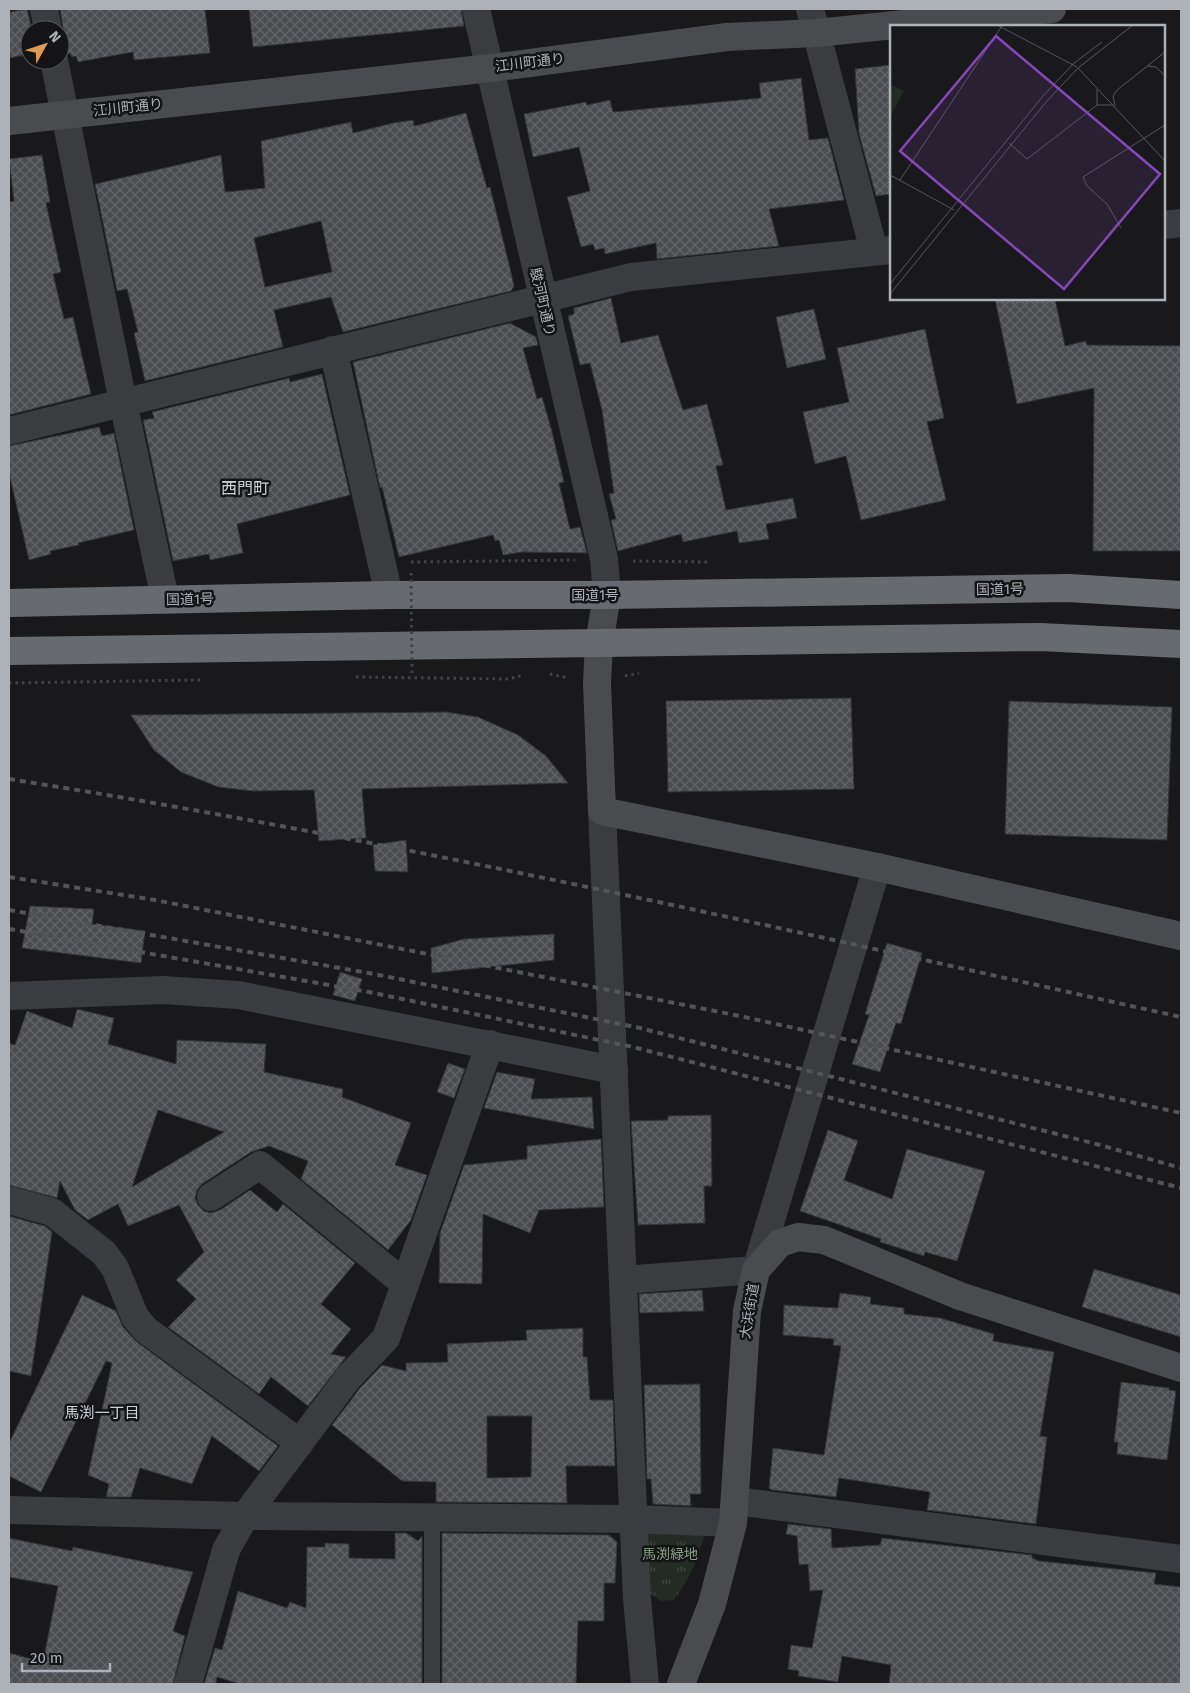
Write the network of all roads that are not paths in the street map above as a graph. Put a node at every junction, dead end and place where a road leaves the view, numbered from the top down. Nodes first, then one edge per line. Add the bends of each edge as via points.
1 (476, 9) edge
2 (1052, 9) edge
3 (1013, 11) edge
4 (813, 21) edge
5 (491, 68) junction
6 (56, 70) edge
7 (65, 113) junction
8 (9, 121) edge
9 (1181, 223) edge
10 (1165, 225) edge
11 (882, 250) edge
12 (543, 300) junction
13 (332, 350) junction
14 (123, 402) junction
15 (9, 431) edge
16 (390, 595) junction
17 (606, 595) junction
18 (1181, 595) edge
19 (165, 599) junction
20 (9, 603) edge
21 (599, 644) junction
22 (1181, 644) edge
23 (9, 651) edge
24 (602, 811) junction
25 (877, 867) junction
26 (1181, 936) edge
27 (9, 996) edge
28 (490, 1044) junction
29 (614, 1070) junction
30 (211, 1197) dead end
31 (9, 1200) edge
32 (756, 1270) junction
33 (623, 1280) junction
34 (405, 1284) junction
35 (1181, 1368) edge
36 (300, 1443) junction
37 (9, 1510) edge
38 (735, 1512) junction
39 (245, 1516) junction
40 (432, 1517) junction
41 (633, 1519) junction
42 (1181, 1559) edge
43 (188, 1684) edge
44 (432, 1684) edge
45 (645, 1684) edge
46 (681, 1684) edge

1 - 5 street, 駿河町通り
2 - 3 street, 江川町通り
3 - 4 street, 江川町通り
4 - 5 street, 江川町通り via 727,37
4 - 11 street
5 - 7 street, 江川町通り
5 - 12 street, 駿河町通り
6 - 7 street
7 - 8 street, 江川町通り
7 - 14 street
9 - 10 street
11 - 12 street via 631,278
12 - 13 street
12 - 17 street, 駿河町通り via 604,559
13 - 14 street
13 - 16 street
14 - 15 street
14 - 19 street
16 - 17 highway, 国道1号
16 - 19 highway, 国道1号
17 - 18 highway, 国道1号 via 1069,588
17 - 21 street
19 - 20 highway, 国道1号
21 - 22 highway via 1040,637
21 - 23 highway
21 - 24 street via 597,683
24 - 25 street
24 - 29 street
25 - 26 street
25 - 32 street
27 - 28 street via 163,990 238,995
28 - 29 street
28 - 34 street
29 - 33 street
30 - 34 street via 260,1165
31 - 36 street via 52,1212 104,1252 115,1268 135,1318 146,1330
32 - 33 street
32 - 35 street, 大浜街道 via 780,1243 798,1237 824,1240 960,1296
32 - 38 street, 大浜街道 via 744,1339
33 - 41 street
34 - 36 street via 386,1338 348,1378
36 - 39 street
37 - 39 street
38 - 41 street
38 - 42 street
38 - 46 street, 大浜街道 via 712,1604
39 - 40 street
39 - 43 street via 226,1550
40 - 41 street
40 - 44 lane
41 - 45 street

